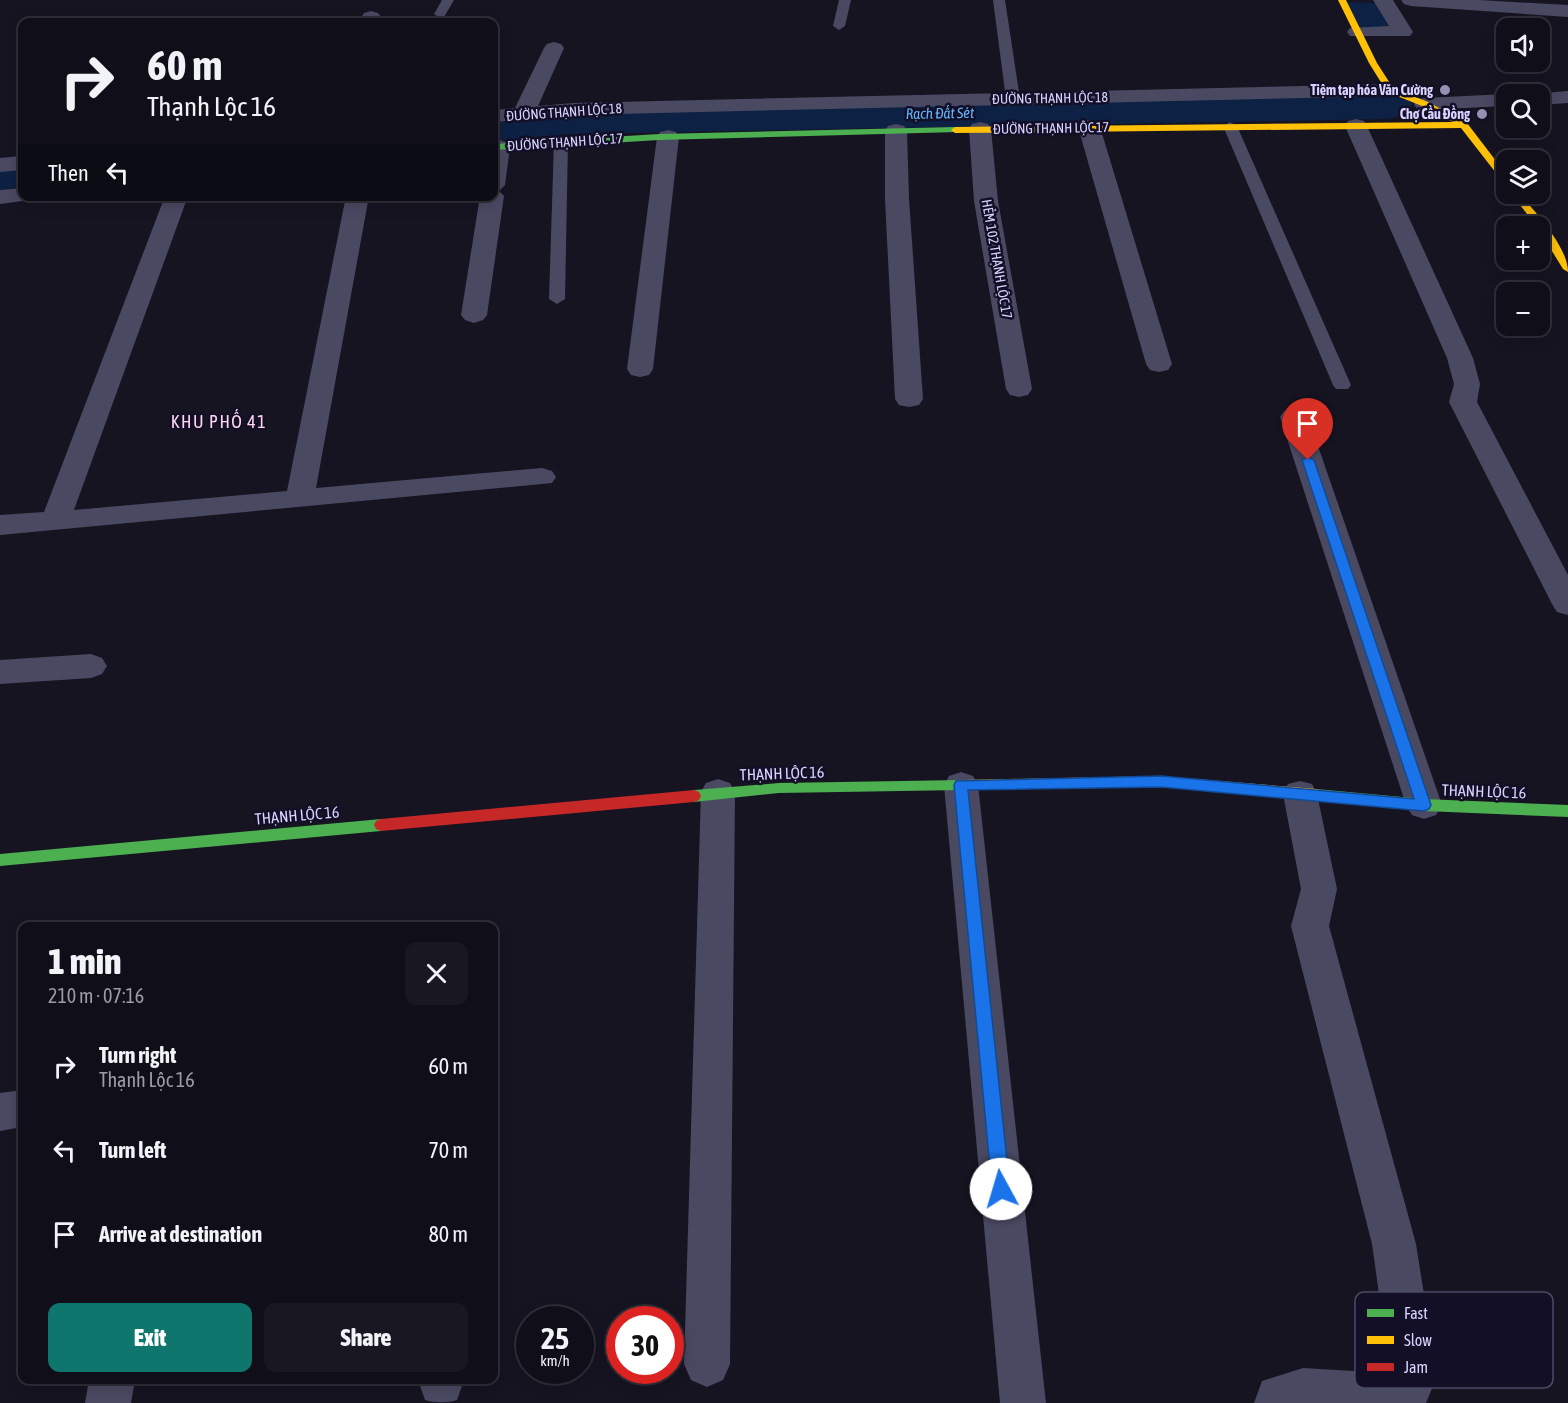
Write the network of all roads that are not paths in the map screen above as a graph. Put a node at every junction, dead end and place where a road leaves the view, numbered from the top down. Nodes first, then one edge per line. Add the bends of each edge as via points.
1 (448, 0) edge
2 (845, 0) edge
3 (999, 0) edge
4 (1342, 0) edge
5 (1383, 0) edge
6 (1411, 0) edge
7 (1568, 11) edge
8 (440, 14) dead end
9 (839, 26) dead end
10 (1357, 32) junction
11 (554, 48) dead end
12 (1390, 90) junction
13 (1568, 97) edge
14 (1550, 98) edge
15 (1013, 99) junction
16 (1496, 100) edge
17 (1425, 104) junction
18 (523, 114) junction
19 (498, 116) edge
20 (1464, 125) junction
21 (1230, 126) junction
22 (1356, 126) junction
23 (1089, 127) junction
24 (981, 129) junction
25 (896, 131) junction
26 (668, 137) junction
27 (561, 141) junction
28 (498, 147) edge
29 (18, 163) edge
30 (0, 165) edge
31 (1496, 167) edge
32 (18, 195) edge
33 (0, 197) edge
34 (175, 201) edge
35 (357, 201) edge
36 (491, 201) edge
37 (1524, 204) edge
38 (1568, 269) edge
39 (557, 299) dead end
40 (474, 315) dead end
41 (1159, 364) dead end
42 (640, 369) dead end
43 (1342, 385) dead end
44 (1019, 389) dead end
45 (909, 399) dead end
46 (1294, 417) dead end
47 (542, 477) dead end
48 (300, 498) junction
49 (55, 521) junction
50 (0, 525) edge
51 (1568, 604) edge
52 (90, 666) dead end
53 (0, 672) edge
54 (961, 785) junction
55 (718, 792) junction
56 (1300, 794) junction
57 (1424, 805) junction
58 (1568, 811) edge
59 (0, 860) edge
60 (18, 1110) edge
61 (0, 1112) edge
62 (1401, 1292) edge
63 (707, 1364) dead end
64 (111, 1384) edge
65 (1408, 1388) edge
66 (108, 1403) edge
67 (1023, 1403) edge
68 (1277, 1403) edge

1 - 8 lane
2 - 9 lane
3 - 15 lane
4 - 10 street
5 - 10 street via 1403,32
6 - 7 street
10 - 12 street
11 - 18 street
12 - 15 street, ĐƯỜNG THẠNH LỘC 18
12 - 17 street
13 - 14 street
15 - 18 street, ĐƯỜNG THẠNH LỘC 18 via 574,109
16 - 17 street
17 - 20 street
18 - 19 street, ĐƯỜNG THẠNH LỘC 18
20 - 22 street, ĐƯỜNG THẠNH LỘC 17
20 - 31 street
21 - 22 street, ĐƯỜNG THẠNH LỘC 17
21 - 23 street, ĐƯỜNG THẠNH LỘC 17
21 - 43 lane
22 - 51 street via 1461,358 1467,384 1463,402
23 - 24 street, ĐƯỜNG THẠNH LỘC 17
23 - 41 street
24 - 25 street, ĐƯỜNG THẠNH LỘC 17
24 - 44 street, HẺM 102 THẠNH LỘC 17 via 986,201
25 - 26 street, ĐƯỜNG THẠNH LỘC 17
25 - 45 street
26 - 27 street, ĐƯỜNG THẠNH LỘC 17
26 - 42 street
27 - 28 street, ĐƯỜNG THẠNH LỘC 17
27 - 39 lane
29 - 30 street
32 - 33 street
34 - 49 street
35 - 48 street
36 - 40 street
37 - 38 street
46 - 57 street
47 - 48 street
48 - 49 street
49 - 50 street
52 - 53 street
54 - 55 street, THẠNH LỘC 16
54 - 56 street, THẠNH LỘC 16 via 1161,781
54 - 67 street
55 - 59 street, THẠNH LỘC 16
55 - 63 street
56 - 57 street, THẠNH LỘC 16
56 - 62 street via 1319,889 1310,926 1394,1244
57 - 58 street, THẠNH LỘC 16
60 - 61 street
64 - 66 street
65 - 68 street via 1400,1397 1303,1391 1279,1398

